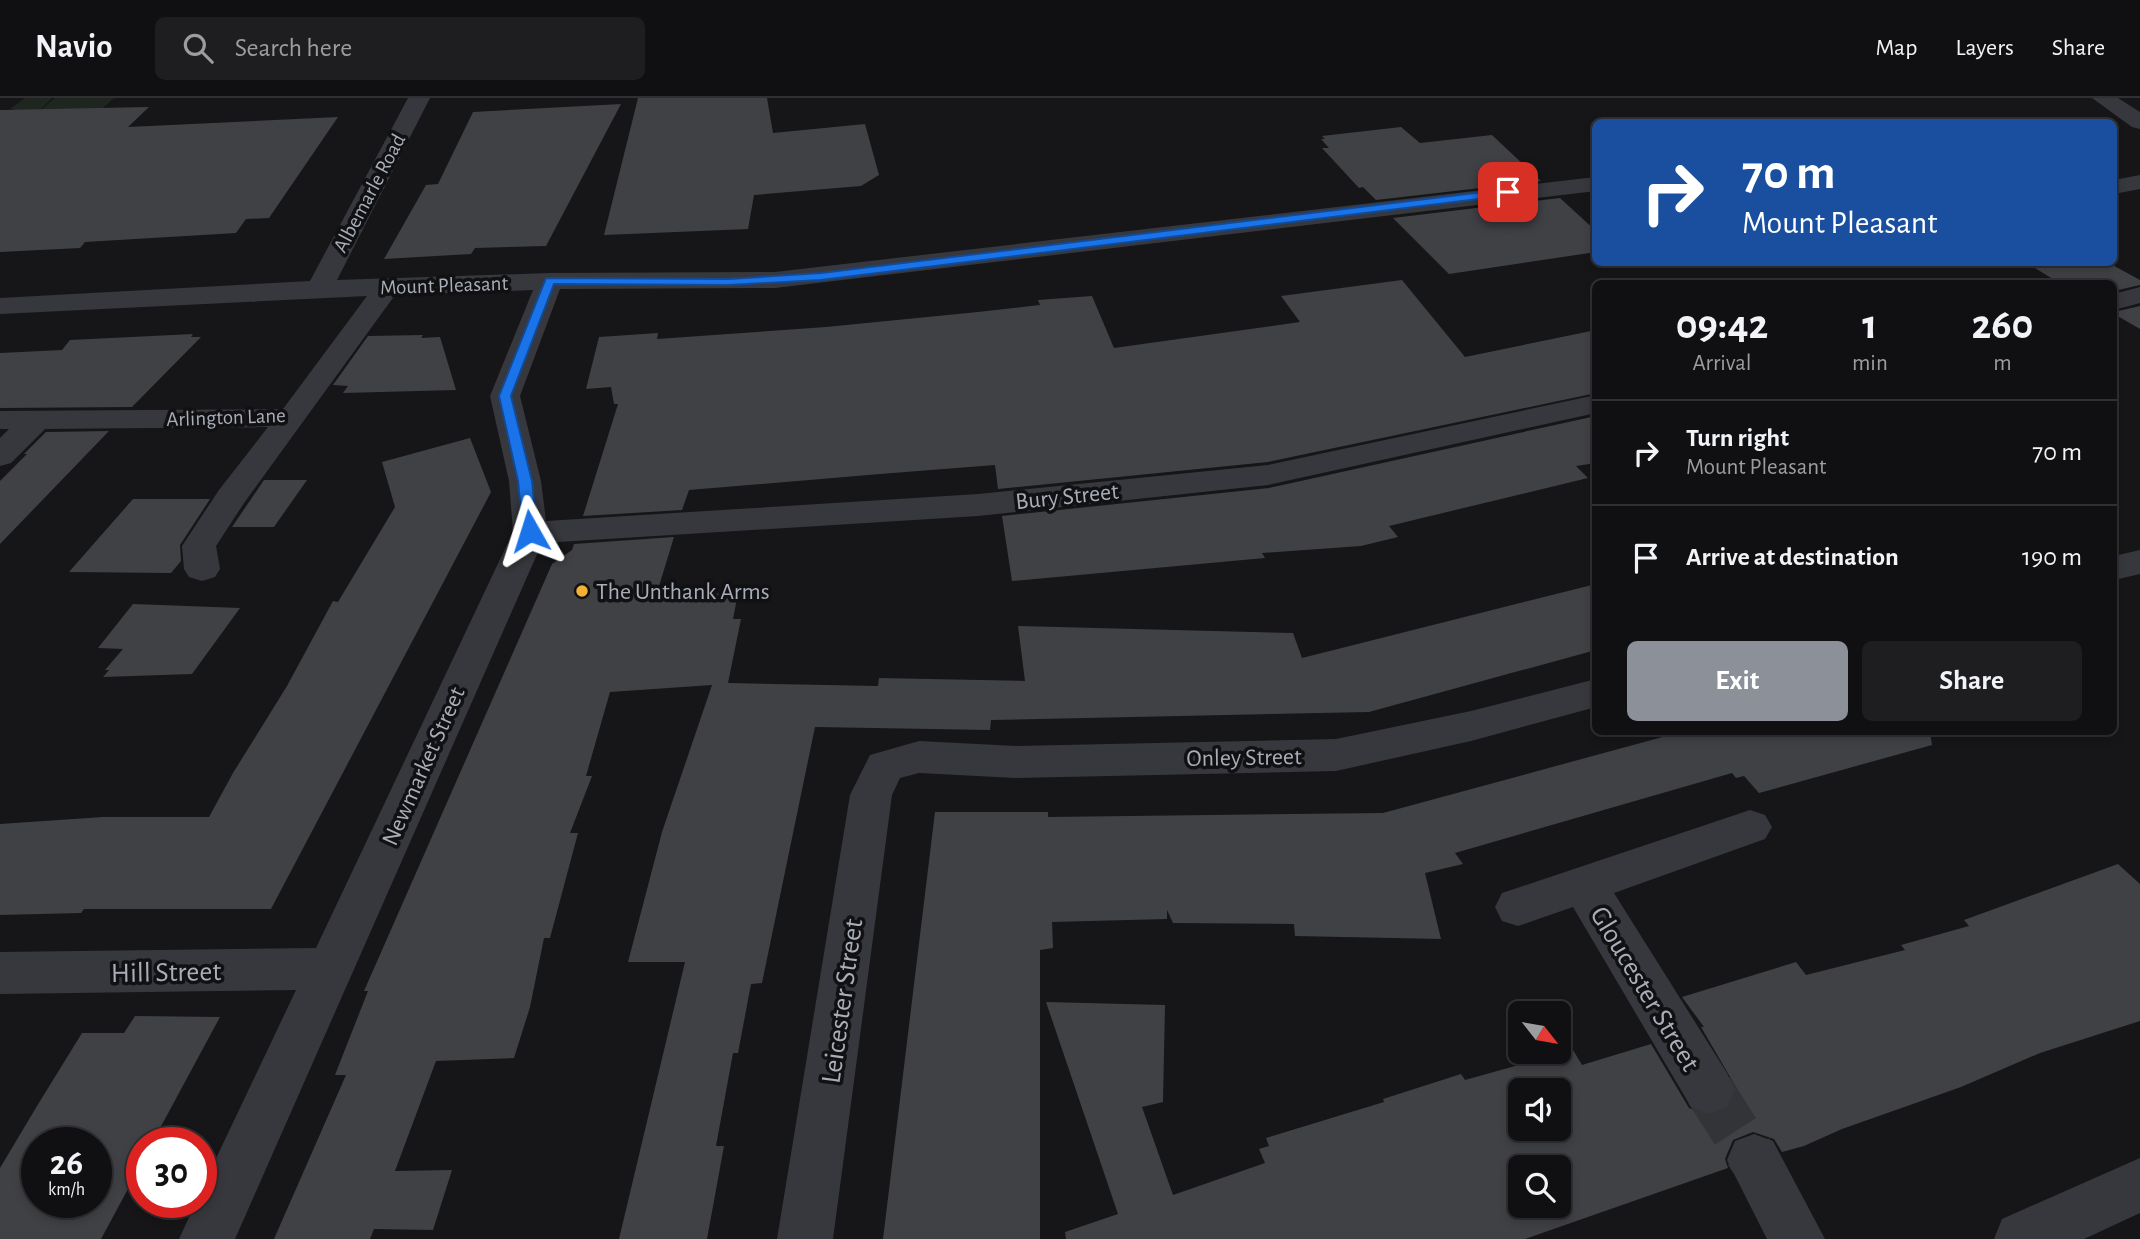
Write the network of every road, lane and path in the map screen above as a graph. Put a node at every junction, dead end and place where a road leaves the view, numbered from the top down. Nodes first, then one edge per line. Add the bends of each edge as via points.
1 (419, 98) edge
2 (2103, 98) edge
3 (2138, 119) edge
4 (2140, 182) edge
5 (1592, 184) edge
6 (2117, 186) edge
7 (550, 281) junction
8 (387, 287) junction
9 (319, 289) junction
10 (2140, 296) edge
11 (2117, 301) edge
12 (0, 306) edge
13 (1592, 405) edge
14 (292, 418) junction
15 (0, 419) edge
16 (36, 419) junction
17 (0, 456) edge
18 (530, 531) junction
19 (2140, 562) edge
20 (2117, 567) edge
21 (201, 569) dead end
22 (1592, 694) edge
23 (886, 766) joint
24 (1750, 827) dead end
25 (1584, 885) junction
26 (1518, 907) dead end
27 (331, 970) junction
28 (0, 973) edge
29 (1709, 1090) tunnel mouth
30 (1754, 1160) tunnel mouth
31 (2140, 1185) edge
32 (206, 1239) edge
33 (806, 1239) edge
34 (1797, 1239) edge
35 (2022, 1239) edge

1 - 9 street, Albemarle Road
2 - 3 street
4 - 6 street
5 - 7 street, Mount Pleasant via 821,276 729,282
7 - 8 street, Mount Pleasant
7 - 18 street via 505,396 525,481
8 - 9 street, Mount Pleasant
8 - 14 street, Arlington Lane
9 - 12 street, Mount Pleasant
10 - 11 street
13 - 18 street, Bury Street via 1268,475 978,505
14 - 16 street, Arlington Lane
14 - 21 street via 199,546
15 - 16 street, Arlington Lane
16 - 17 street
18 - 27 street, Newmarket Street
19 - 20 street
22 - 23 street, Onley Street via 1336,755 1016,762 919,757
23 - 33 street, Leicester Street via 871,795
24 - 25 street, Gloucester Street
25 - 26 street, Gloucester Street
25 - 29 street, Gloucester Street
27 - 28 street, Hill Street
27 - 32 street, Newmarket Street
30 - 34 street
31 - 35 street

